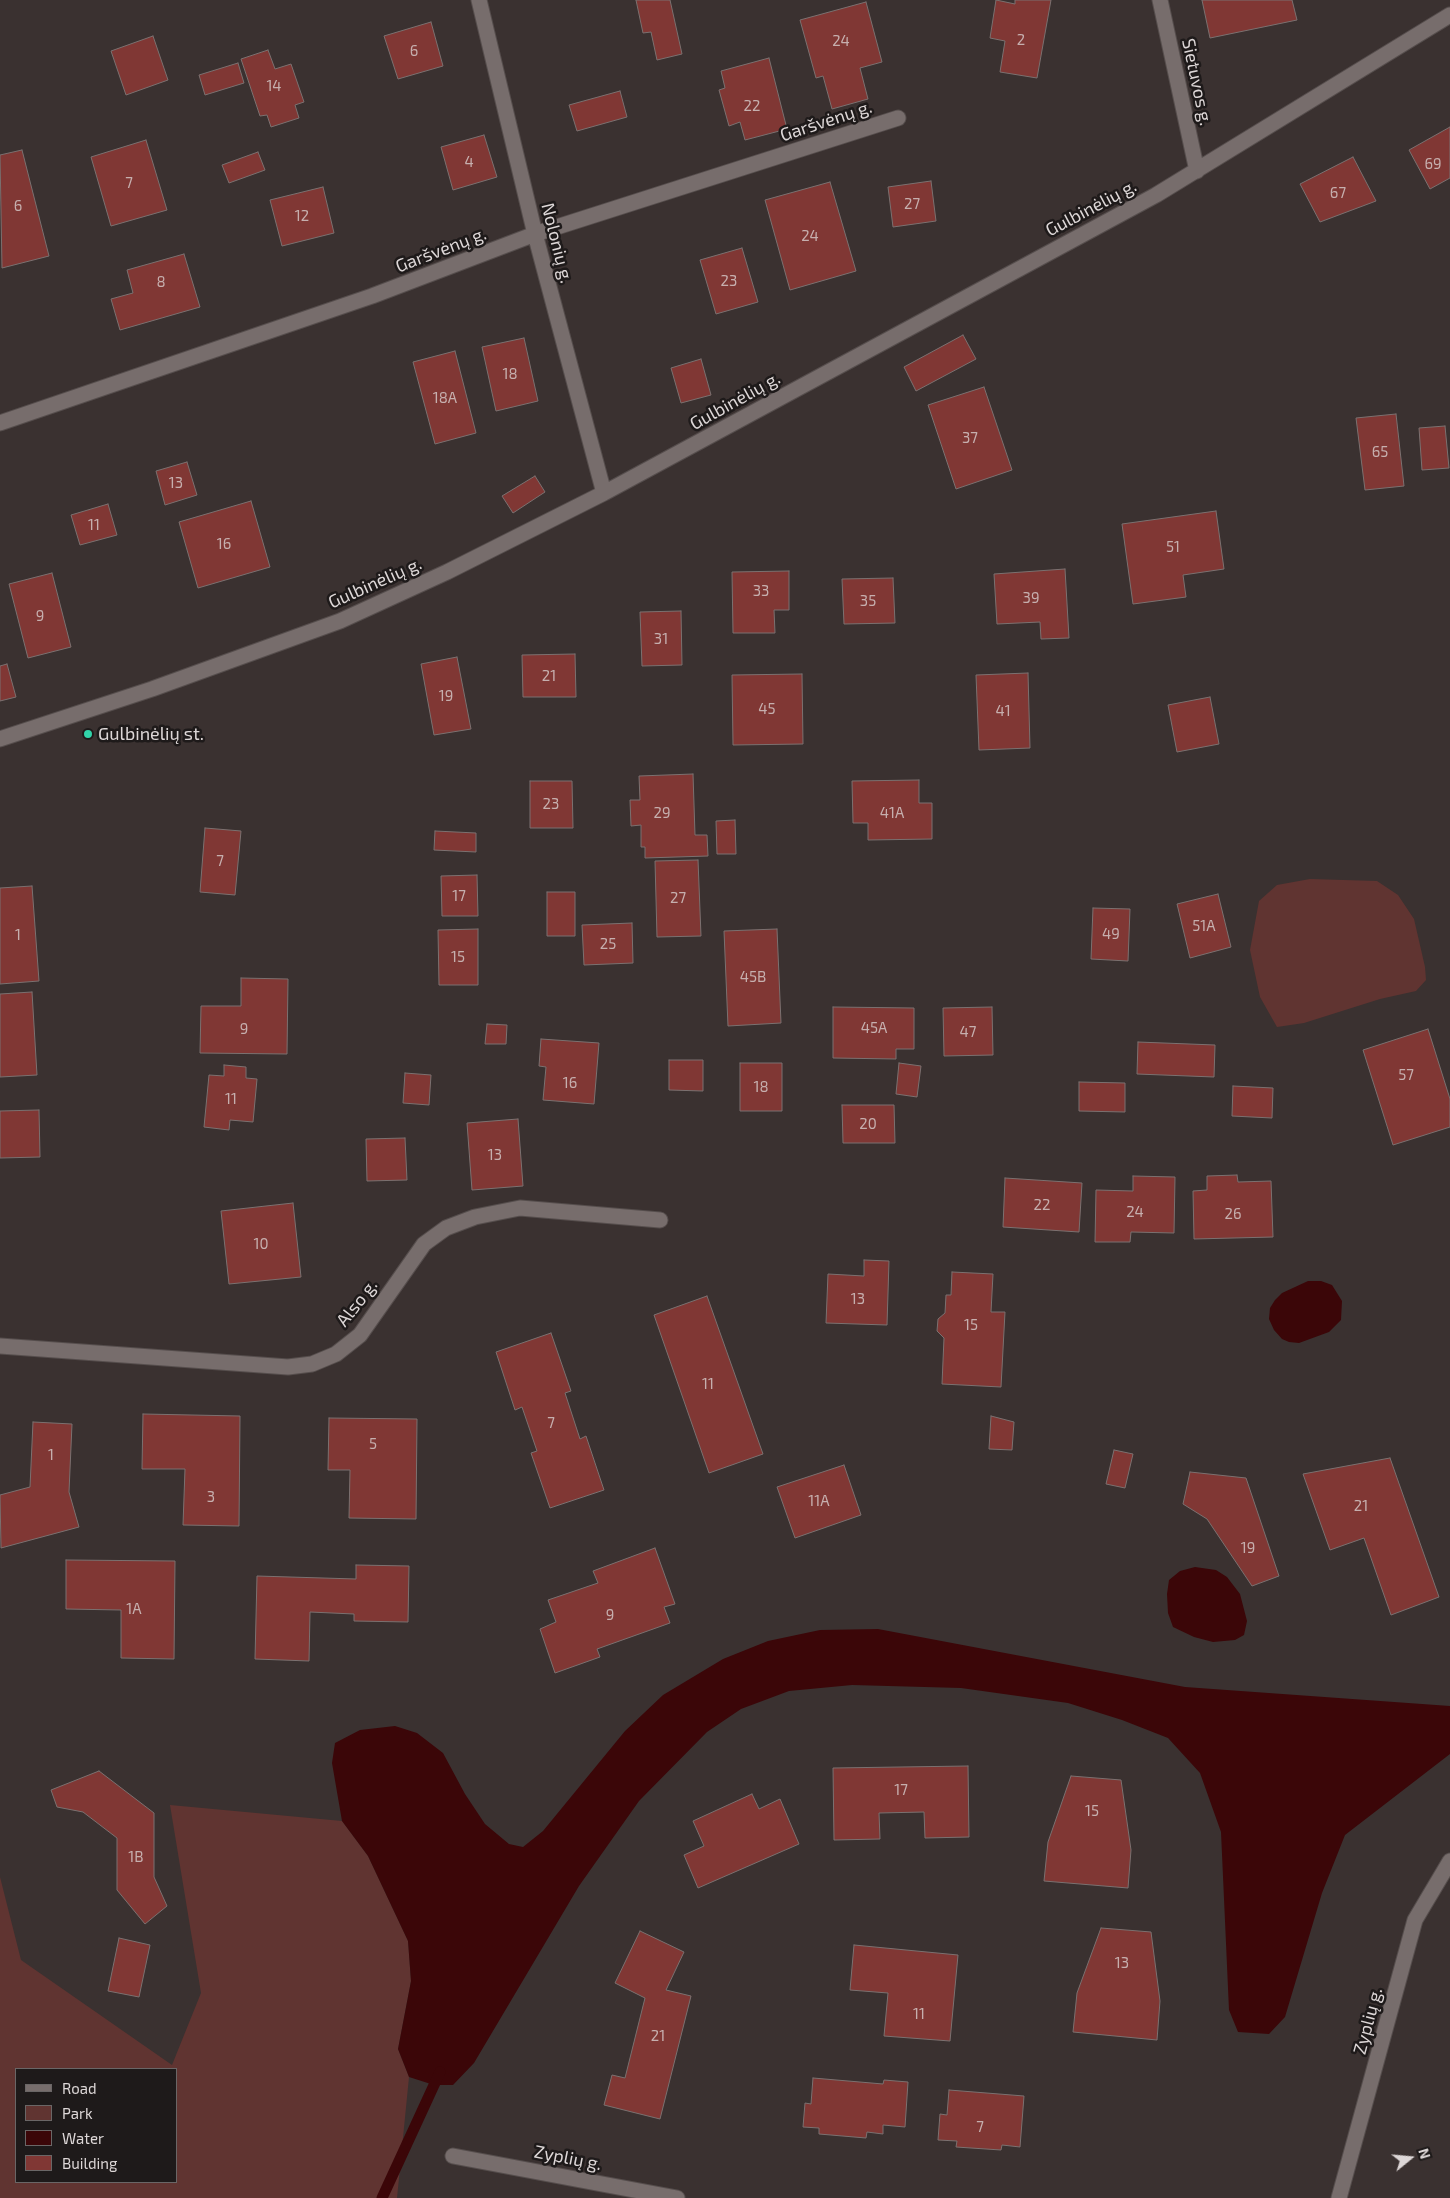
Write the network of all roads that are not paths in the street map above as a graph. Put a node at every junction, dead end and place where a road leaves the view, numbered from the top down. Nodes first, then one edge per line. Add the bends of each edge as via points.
1 (479, 0) edge
2 (1160, 0) edge
3 (1450, 15) edge
4 (898, 118) dead end
5 (1197, 171) junction
6 (535, 234) junction
7 (0, 423) edge
8 (604, 493) junction
9 (0, 739) edge
10 (660, 1220) dead end
11 (0, 1346) edge
12 (1450, 1861) edge
13 (453, 2156) dead end
14 (676, 2198) edge
15 (1340, 2198) edge

1 - 6 street, Nolonių g.
2 - 5 street, Sietuvos g.
3 - 5 street, Gulbinėlių g.
4 - 6 street, Garšvėnų g.
5 - 8 street, Gulbinėlių g.
6 - 7 street, Garšvėnų g. via 372,296
6 - 8 street, Nolonių g.
8 - 9 street, Gulbinėlių g. via 447,572 340,621 152,689
10 - 11 street, Also g. via 520,1208 474,1217 446,1228 424,1244 360,1335 336,1354 312,1364 288,1367
12 - 15 street, Zyplių g. via 1416,1920
13 - 14 street, Zyplių g.

